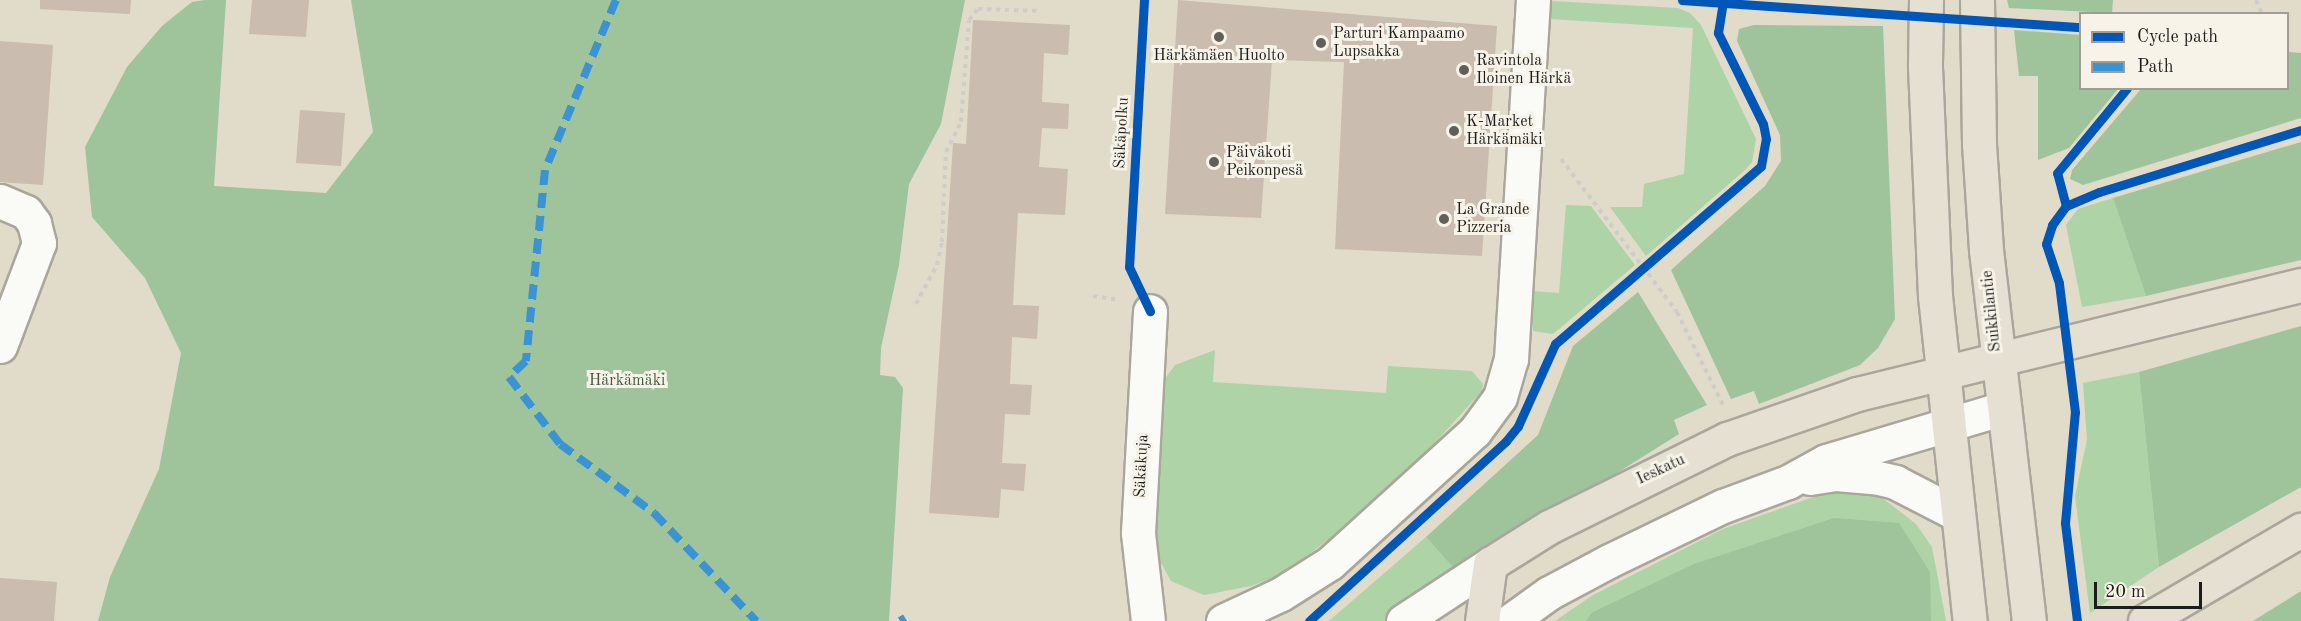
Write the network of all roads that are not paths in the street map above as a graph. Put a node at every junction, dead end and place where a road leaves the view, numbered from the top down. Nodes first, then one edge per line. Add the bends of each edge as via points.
1 (1533, 0) edge
2 (1926, 0) edge
3 (1977, 0) edge
4 (0, 201) edge
5 (2301, 285) edge
6 (1139, 306) road end
7 (0, 346) edge
8 (1997, 361) junction
9 (1943, 374) junction
10 (2004, 408) junction
11 (1948, 424) junction
12 (1788, 482) junction
13 (1957, 514) junction
14 (2301, 530) edge
15 (1490, 564) junction
16 (1148, 621) edge
17 (1223, 621) edge
18 (1403, 621) edge
19 (1482, 621) edge
20 (1510, 621) edge
21 (1970, 621) edge
22 (2029, 621) edge
23 (2145, 621) edge

1 - 17 street via 1511,358 1500,397 1474,431 1330,563 1281,594
2 - 9 main road via 1925,67 1935,296
3 - 8 main road, Suikkilantie via 1986,250
4 - 7 street via 26,212 34,223 39,243
5 - 8 main road, Ieskatu
6 - 16 street, Säkäkuja via 1138,533
8 - 9 main road, Ieskatu
8 - 10 main road, Suikkilantie
9 - 11 main road
9 - 15 main road, Ieskatu via 1857,394 1727,439 1549,527
10 - 11 street
10 - 22 main road, Suikkilantie
11 - 12 street via 1826,460
11 - 13 main road
12 - 13 street via 1836,474 1874,477 1895,482
12 - 20 street via 1723,506 1609,561 1549,593
13 - 21 main road
14 - 23 main road
15 - 18 street, Ieskatu
15 - 19 main road

